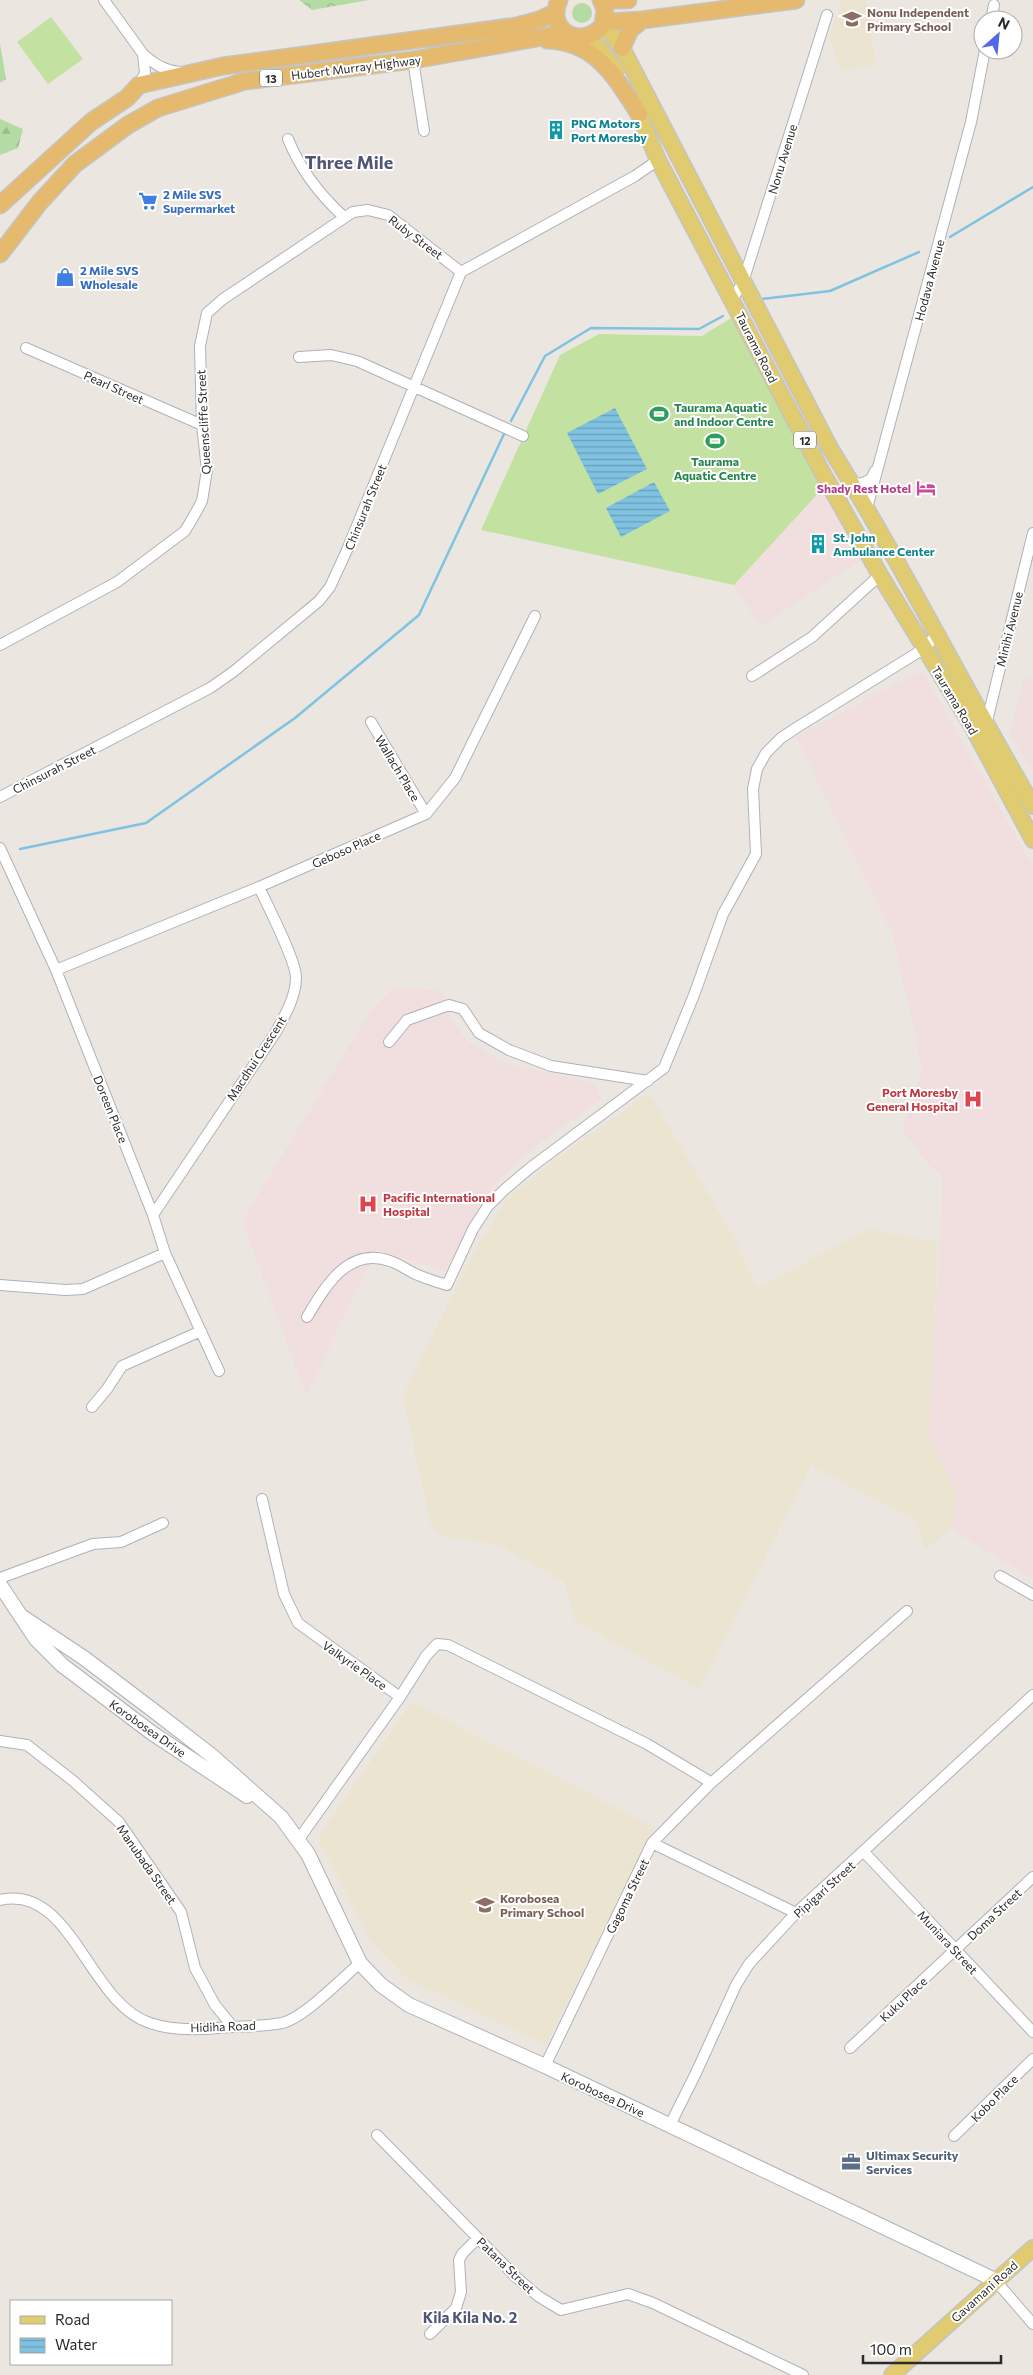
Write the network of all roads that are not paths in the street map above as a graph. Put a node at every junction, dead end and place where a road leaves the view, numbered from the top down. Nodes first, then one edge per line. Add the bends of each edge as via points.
1 (104, 0) edge
2 (601, 0) edge
3 (613, 0) edge
4 (628, 0) edge
5 (796, 0) edge
6 (554, 4) edge
7 (994, 5) dead end
8 (993, 10) edge
9 (827, 16) dead end
10 (642, 20) junction
11 (604, 23) junction
12 (565, 33) junction
13 (586, 37) junction
14 (526, 40) junction
15 (622, 48) junction
16 (143, 54) junction
17 (413, 60) junction
18 (984, 60) edge
19 (193, 72) junction
20 (139, 85) junction
21 (639, 114) junction
22 (424, 131) dead end
23 (288, 139) dead end
24 (658, 160) junction
25 (0, 205) edge
26 (368, 210) joint
27 (344, 217) junction
28 (0, 253) edge
29 (461, 272) junction
30 (743, 282) junction
31 (732, 300) junction
32 (26, 348) dead end
33 (299, 358) dead end
34 (414, 387) junction
35 (202, 424) junction
36 (523, 436) dead end
37 (878, 467) junction
38 (851, 482) junction
39 (869, 512) junction
40 (853, 525) junction
41 (1033, 533) edge
42 (880, 575) junction
43 (535, 616) dead end
44 (936, 635) junction
45 (0, 645) edge
46 (925, 648) junction
47 (752, 676) dead end
48 (371, 722) dead end
49 (986, 725) junction
50 (0, 797) edge
51 (1033, 806) edge
52 (426, 814) junction
53 (1033, 840) edge
54 (0, 848) edge
55 (259, 888) junction
56 (56, 970) junction
57 (389, 1042) dead end
58 (648, 1081) junction
59 (153, 1216) junction
60 (165, 1252) junction
61 (0, 1285) edge
62 (307, 1317) dead end
63 (201, 1331) junction
64 (219, 1370) dead end
65 (92, 1407) dead end
66 (262, 1499) dead end
67 (163, 1523) dead end
68 (1000, 1576) dead end
69 (0, 1578) edge
70 (0, 1585) edge
71 (1033, 1595) edge
72 (907, 1611) dead end
73 (21, 1616) junction
74 (1033, 1695) edge
75 (400, 1697) junction
76 (0, 1741) edge
77 (710, 1784) junction
78 (289, 1825) junction
79 (299, 1839) junction
80 (652, 1843) junction
81 (864, 1852) junction
82 (1033, 1877) edge
83 (0, 1900) edge
84 (796, 1913) junction
85 (955, 1950) junction
86 (360, 1963) junction
87 (233, 2027) junction
88 (1033, 2032) edge
89 (850, 2048) dead end
90 (1033, 2059) edge
91 (545, 2066) junction
92 (670, 2125) junction
93 (377, 2135) dead end
94 (954, 2136) dead end
95 (478, 2238) junction
96 (1033, 2248) edge
97 (995, 2280) junction
98 (1033, 2324) edge
99 (430, 2334) dead end
100 (803, 2375) edge
101 (892, 2375) edge

1 - 16 street
2 - 11 highway via 605,9
3 - 4 highway
5 - 10 highway
6 - 12 highway, 13 via 557,22
6 - 19 highway, Hubert Murray Highway / 13 via 539,20 479,32
7 - 8 street
9 - 30 street, Nonu Avenue
10 - 11 highway
10 - 15 highway via 630,30
11 - 13 highway
11 - 15 main road, Taurama Road / 12
12 - 13 highway, 13
12 - 14 highway, Hubert Murray Highway / 13
13 - 21 main road, Taurama Road / 12 via 615,68
14 - 17 highway, Hubert Murray Highway / 13
14 - 21 highway via 564,42 589,52 607,66
15 - 30 main road, Taurama Road / 12
16 - 19 street via 167,70
16 - 20 street via 145,74
17 - 22 street
17 - 28 highway, Hubert Murray Highway / 13 via 245,81 158,108 128,125 75,164
18 - 37 street, Hodava Avenue via 971,122
19 - 20 highway, Hubert Murray Highway / 13
20 - 25 highway, Hubert Murray Highway / 13 via 127,98 91,122
21 - 24 main road, Taurama Road / 12
23 - 27 street via 295,157 325,200
24 - 29 street via 635,176
24 - 31 main road, Taurama Road / 12
26 - 27 street, Queenscliffe Street
26 - 29 street, Ruby Street via 388,214
27 - 35 street, Queenscliffe Street via 223,298 207,313 200,346
29 - 34 street, Chinsurah Street
30 - 31 street, Nonu Avenue
30 - 38 main road, Taurama Road / 12
31 - 40 main road, Taurama Road / 12
32 - 35 street, Pearl Street
33 - 34 street via 331,355 357,361
34 - 36 street
34 - 50 street, Chinsurah Street via 347,550 330,587 319,601 210,688
35 - 45 street, Queenscliffe Street via 208,470 195,514 185,531 117,582
37 - 38 street via 871,479 855,485
37 - 39 street, Hodava Avenue
38 - 39 main road, Taurama Road / 12
39 - 40 main road
39 - 44 main road, Taurama Road / 12
40 - 42 main road, Taurama Road / 12
41 - 49 street, Minihi Avenue
42 - 46 main road, Taurama Road / 12
42 - 47 street via 812,637
43 - 52 street, Geboso Place via 455,778
44 - 46 street
44 - 49 main road, Taurama Road / 12
46 - 53 main road, Taurama Road / 12 via 972,726
46 - 58 street via 796,728 766,753 757,769 753,789 756,854 723,914 664,1068
48 - 52 street, Wallach Place
49 - 51 main road, Taurama Road / 12
52 - 55 street, Geboso Place
54 - 56 street, Doreen Place
55 - 56 street, Geboso Place
55 - 59 street, Macdhui Crescent via 284,940 296,976 291,1001 276,1032
56 - 59 street, Doreen Place
57 - 58 street via 407,1020 449,1005 463,1010 479,1033 509,1050 551,1066
58 - 62 street via 530,1168 488,1206 473,1229 447,1285 390,1260 365,1257 342,1268 328,1282
59 - 60 street, Doreen Place
60 - 61 street via 83,1289
60 - 63 street, Doreen Place
63 - 64 street, Doreen Place
63 - 65 street via 122,1366
66 - 75 street, Valkyrie Place via 284,1594 298,1623
67 - 69 street via 121,1542 93,1544
68 - 71 street
70 - 73 main road, Korobosea Drive
72 - 77 street
73 - 78 main road, Korobosea Drive via 169,1722
73 - 78 main road, Korobosea Drive via 48,1652 85,1683 152,1733
74 - 81 street, Pipigari Street
75 - 77 street via 437,1644 448,1645 647,1744
75 - 79 street, Valkyrie Place
76 - 87 street, Manubada Street via 27,1745 119,1822 181,1912 195,1968 215,2005
77 - 80 street
78 - 79 main road, Korobosea Drive
79 - 86 main road, Korobosea Drive
80 - 84 street, Gagoma Street
80 - 91 street, Gagoma Street
81 - 84 street, Pipigari Street
81 - 85 street, Muniara Street
82 - 85 street, Doma Street
83 - 87 street, Hidiha Road via 30,1901 53,1915 113,1996 149,2023 204,2029
84 - 92 street, Pipigari Street via 749,1964 736,1985
85 - 88 street, Muniara Street
85 - 89 street, Kuku Place
86 - 87 street, Hidiha Road via 299,2015 270,2024
86 - 91 main road, Korobosea Drive via 381,1985 409,2005
90 - 94 street, Kobo Place
91 - 92 main road, Korobosea Drive
92 - 97 main road, Korobosea Drive
93 - 95 street, Patana Street
95 - 99 street via 459,2260 461,2292 456,2308
95 - 100 street, Patana Street via 538,2296 561,2310 628,2294
96 - 97 main road, Gavamani Road
97 - 98 street
97 - 101 main road, Gavamani Road

